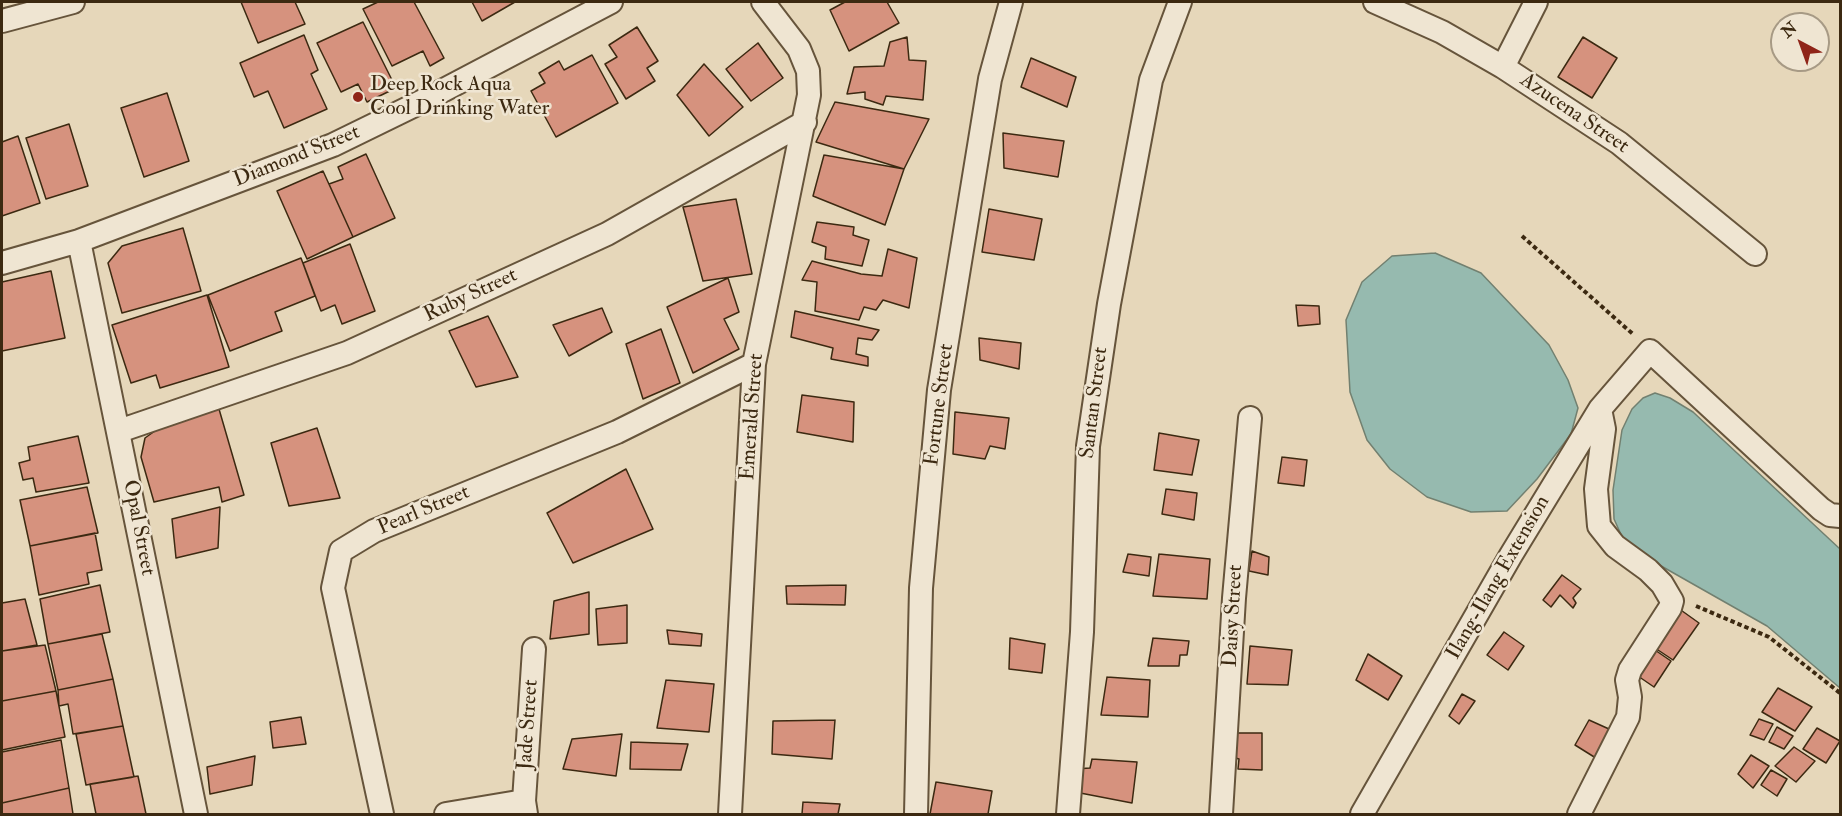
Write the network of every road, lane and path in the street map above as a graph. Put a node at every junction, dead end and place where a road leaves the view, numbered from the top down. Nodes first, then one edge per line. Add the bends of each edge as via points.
1 (73, 2) edge
2 (611, 2) edge
3 (764, 2) edge
4 (1011, 2) edge
5 (1180, 2) edge
6 (1375, 2) edge
7 (1536, 2) edge
8 (2, 21) edge
9 (1503, 67) junction
10 (805, 123) junction
11 (1522, 236) dead end
12 (79, 242) junction
13 (1755, 254) dead end
14 (2, 263) edge
15 (1650, 351) junction
16 (754, 364) junction
17 (1600, 408) junction
18 (1250, 418) dead end
19 (120, 430) junction
20 (1839, 516) edge
21 (1670, 594) junction
22 (534, 650) dead end
23 (1840, 693) edge
24 (525, 808) edge
25 (196, 814) edge
26 (382, 814) edge
27 (446, 814) edge
28 (730, 814) edge
29 (916, 814) edge
30 (1068, 814) edge
31 (1221, 814) edge
32 (1362, 814) edge
33 (1579, 814) edge

1 - 8 street
2 - 12 street, Diamond Street via 333,145
3 - 10 street, Emerald Street via 799,49 808,71
4 - 29 street, Fortune Street via 990,79 939,390 921,588
5 - 30 street, Santan Street via 1151,80 1109,304 1088,446 1082,632
6 - 9 street, Azucena Street via 1442,32
7 - 9 street
9 - 13 street, Azucena Street via 1619,143
10 - 16 street, Emerald Street
10 - 19 street, Ruby Street via 607,234 347,353
11 - 15 path via 1614,314
12 - 14 street, Diamond Street
12 - 19 street, Opal Street
15 - 17 street, Ilang-Ilang Extension
15 - 20 street via 1821,509
16 - 26 street, Pearl Street via 617,432 374,531 341,551 333,588
16 - 28 street, Emerald Street
17 - 21 street via 1604,429 1596,489 1599,526 1615,546 1648,570
17 - 32 street, Ilang-Ilang Extension
18 - 31 street, Daisy Street
19 - 25 street, Opal Street
21 - 23 path via 1769,637
21 - 33 street via 1671,608 1630,670 1628,717
22 - 24 street, Jade Street
24 - 27 street, Jade Street

